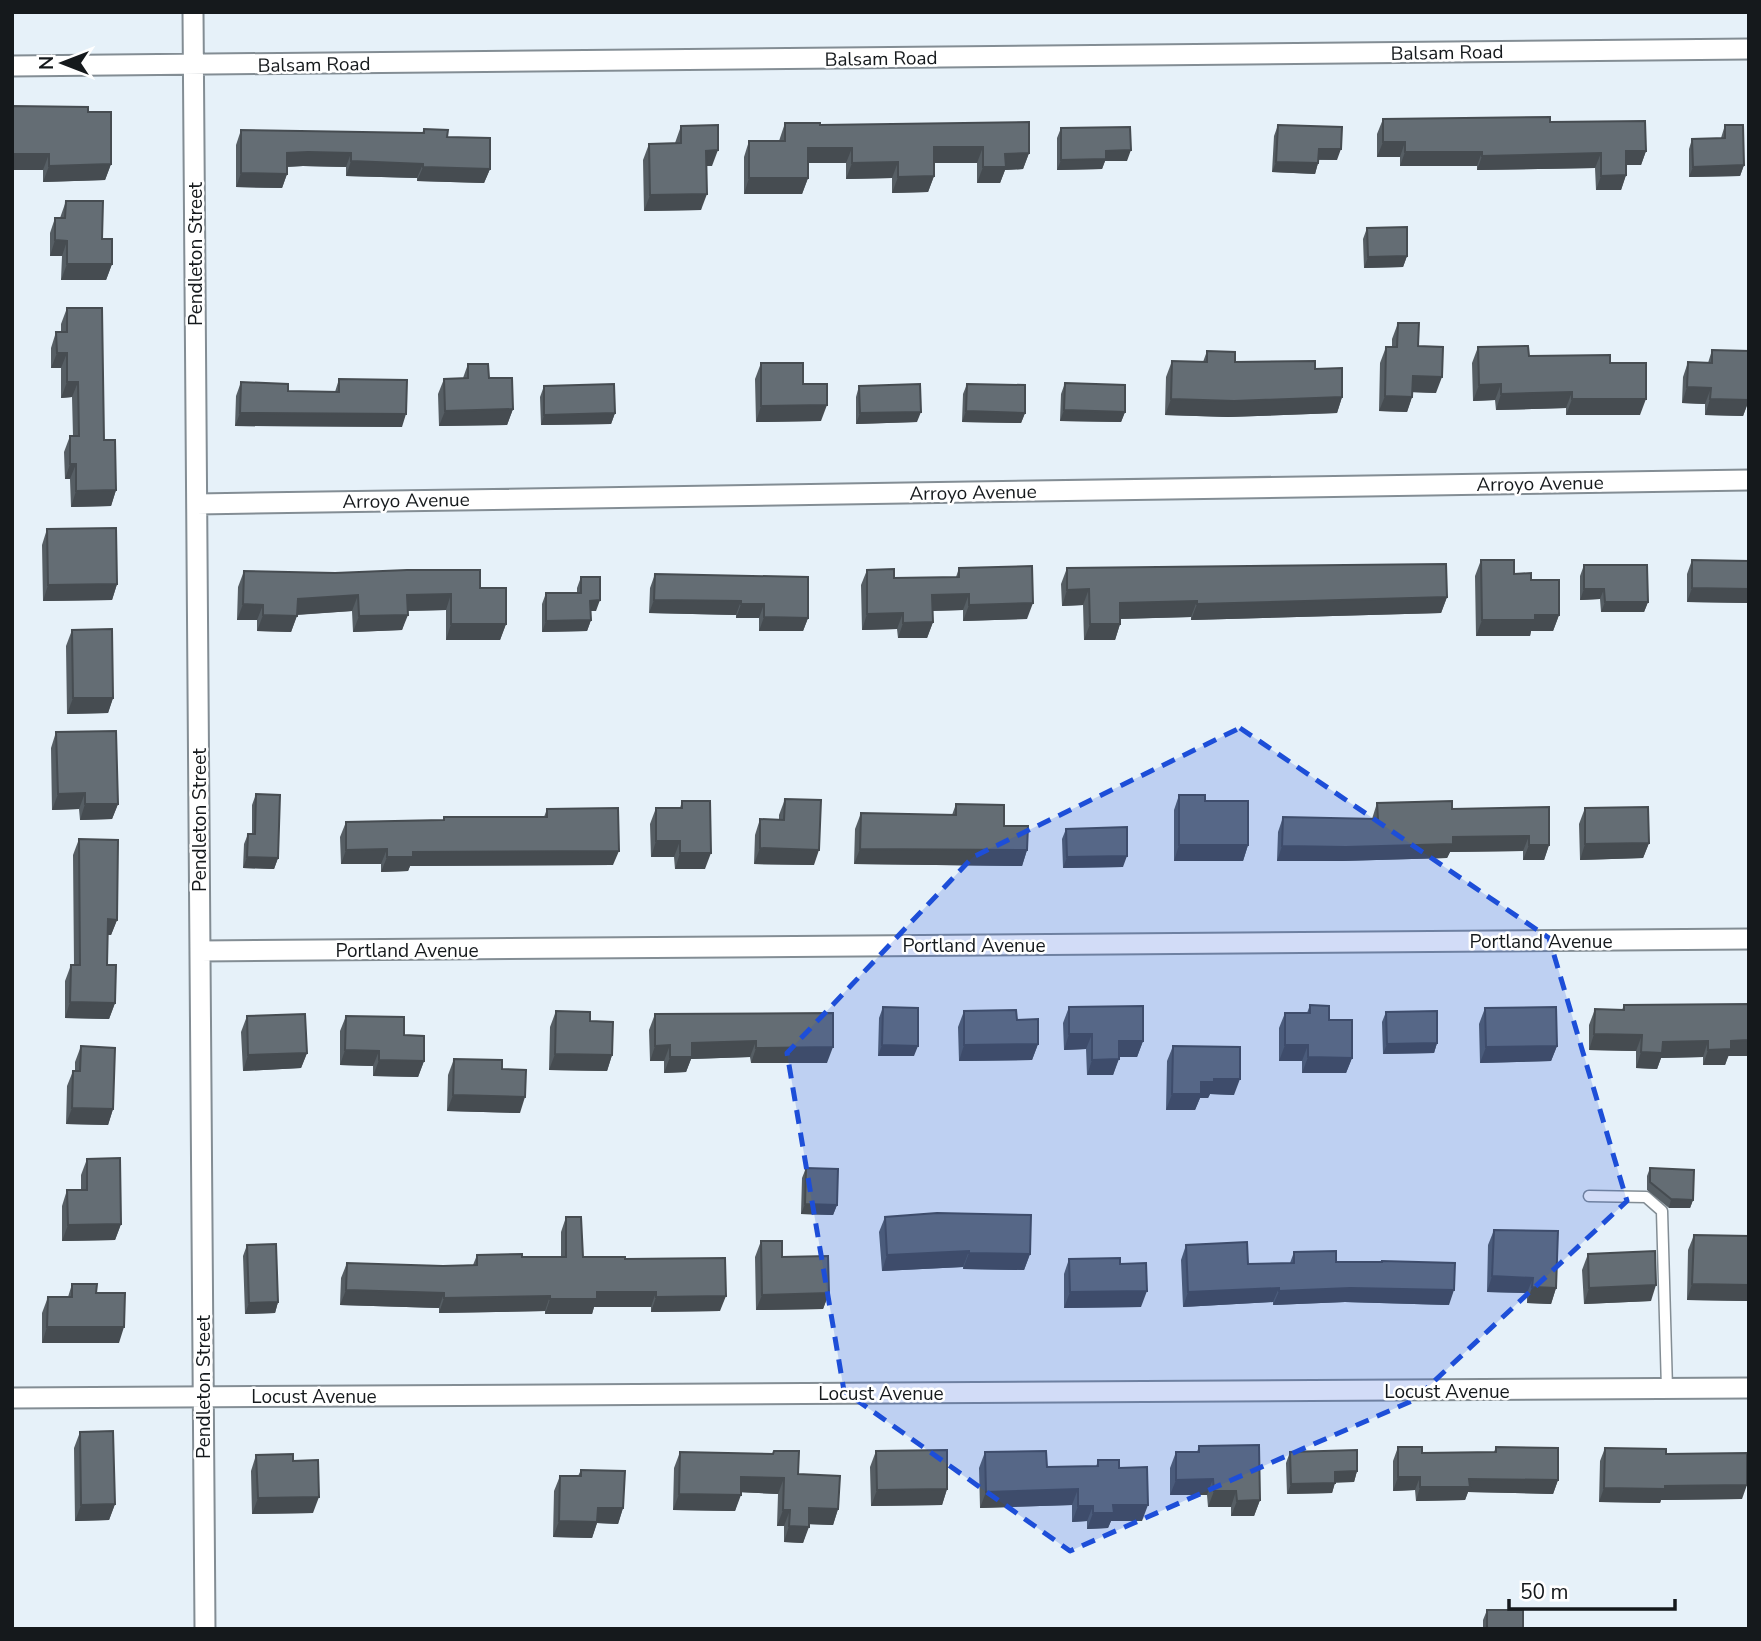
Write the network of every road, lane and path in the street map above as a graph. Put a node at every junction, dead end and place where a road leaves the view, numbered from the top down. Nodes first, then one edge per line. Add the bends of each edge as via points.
1 (193, 12) edge
2 (1749, 49) edge
3 (194, 65) junction
4 (12, 66) edge
5 (1749, 480) edge
6 (197, 504) junction
7 (1749, 939) edge
8 (200, 951) junction
9 (1589, 1196) dead end
10 (1749, 1388) edge
11 (1667, 1390) junction
12 (203, 1396) junction
13 (12, 1398) edge
14 (205, 1629) edge

1 - 3 street, Pendleton Street
2 - 3 street, Balsam Road
3 - 4 street, Balsam Road
3 - 6 street, Pendleton Street
5 - 6 street, Arroyo Avenue
6 - 8 street, Pendleton Street
7 - 8 street, Portland Avenue
8 - 12 street, Pendleton Street
9 - 11 lane via 1646,1197 1662,1211
10 - 11 street, Locust Avenue
11 - 12 street, Locust Avenue
12 - 13 street, Locust Avenue
12 - 14 street, Pendleton Street

